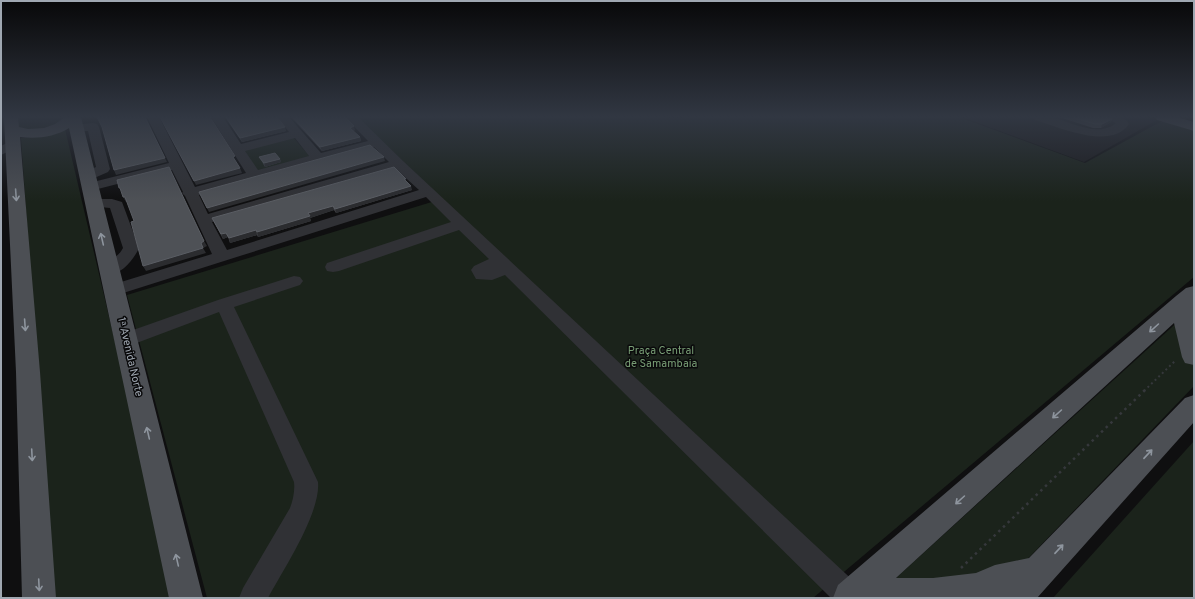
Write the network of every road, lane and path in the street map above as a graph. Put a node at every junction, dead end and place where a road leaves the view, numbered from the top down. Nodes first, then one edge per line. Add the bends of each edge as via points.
1 (8, 145) edge
2 (82, 145) edge
3 (166, 145) edge
4 (235, 145) edge
5 (254, 145) edge
6 (307, 145) edge
7 (366, 145) edge
8 (380, 145) edge
9 (238, 149) junction
10 (318, 158) junction
11 (398, 164) junction
12 (176, 165) junction
13 (254, 175) junction
14 (90, 189) junction
15 (189, 192) junction
16 (429, 192) junction
17 (203, 220) junction
18 (460, 224) junction
19 (222, 257) junction
20 (333, 267) dead end
21 (111, 280) junction
22 (294, 281) dead end
23 (1189, 297) edge
24 (224, 304) junction
25 (126, 340) junction
26 (1192, 352) edge
27 (1194, 405) edge
28 (1038, 572) junction
29 (956, 573) dead end
30 (39, 598) edge
31 (186, 598) edge
32 (252, 598) edge
33 (850, 598) edge
34 (1014, 598) edge

1 -> 30 main road via 28,372
2 - 14 main road, 1ᵃ Avenida Norte
3 - 12 street
4 - 9 street
5 - 9 street
6 - 10 street
7 - 10 street
8 - 11 street
9 - 13 street
10 - 13 street
11 - 16 street
11 - 17 street
12 - 14 street
12 - 15 street
13 - 15 street
14 - 21 main road, 1ᵃ Avenida Norte
15 - 17 street
16 - 18 street
16 - 19 street
17 - 19 street
18 - 20 street
18 - 33 street
19 - 21 street
21 - 25 main road, 1ᵃ Avenida Norte
22 - 24 street
23 - 26 main road via 1186,326
23 -> 33 main road
24 - 25 street
24 - 32 street via 307,489 304,506 298,518
31 -> 25 main road, 1ᵃ Avenida Norte
26 - 29 path
28 -> 27 main road
28 - 33 main road via 995,580 977,588 932,595
28 - 34 main road

